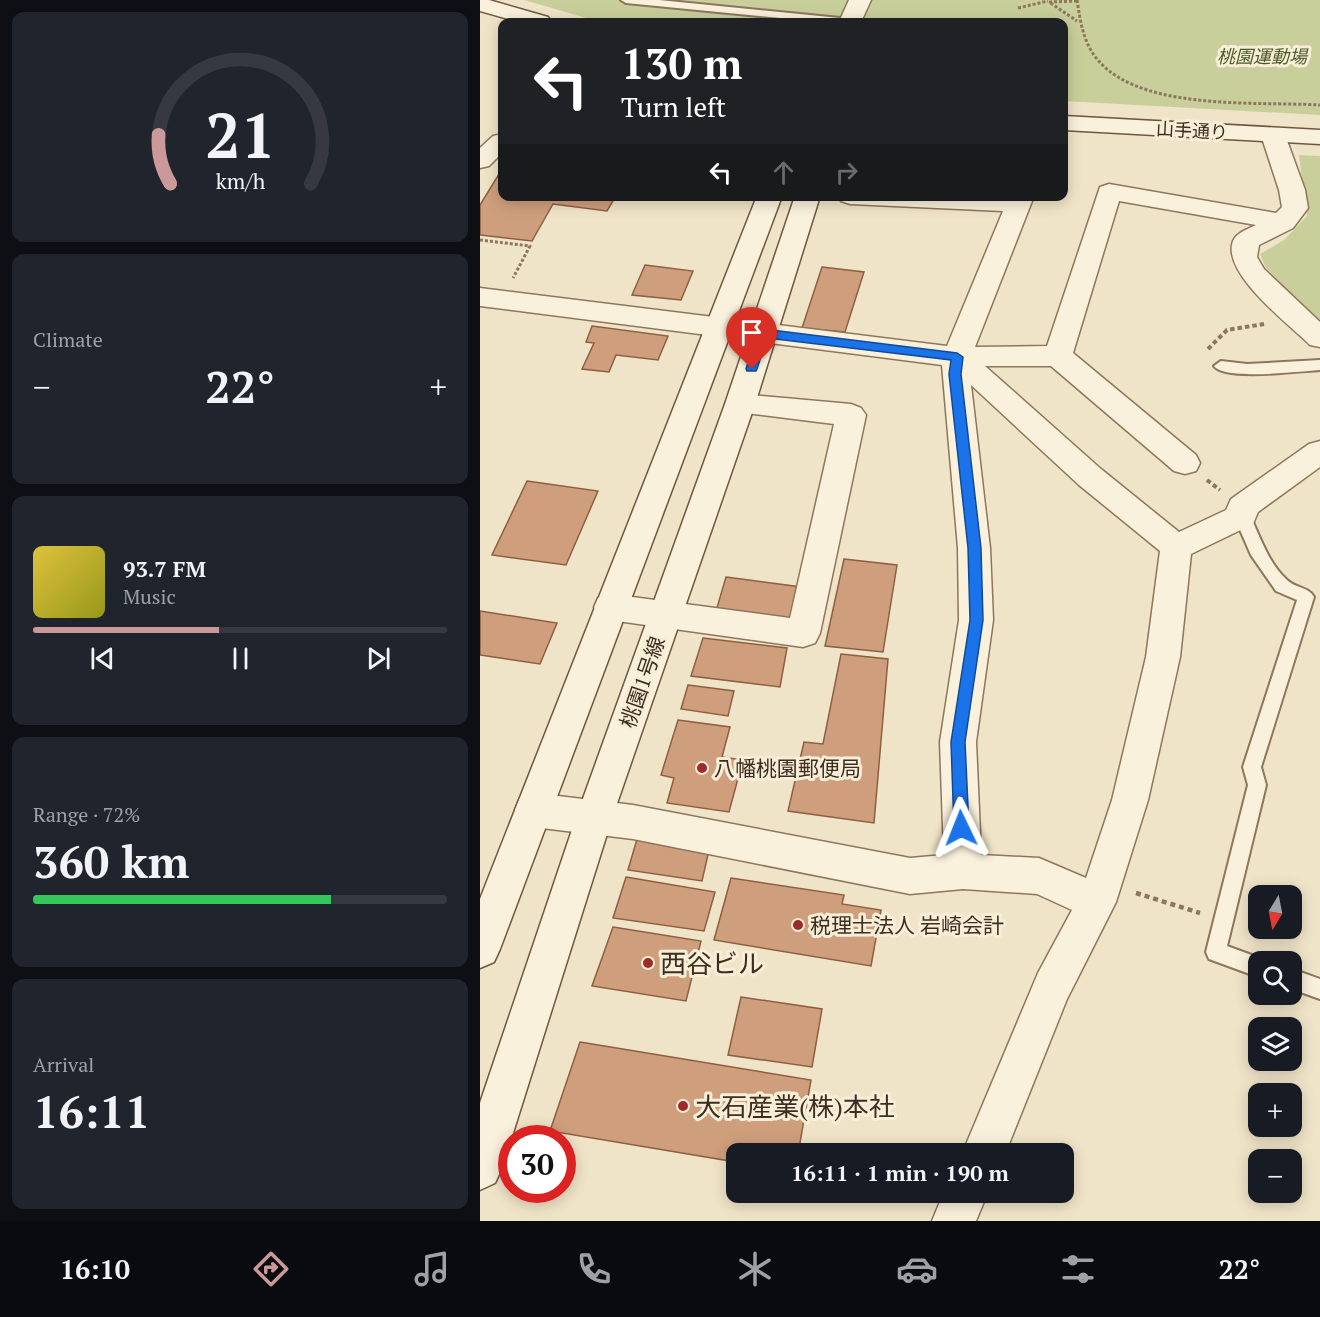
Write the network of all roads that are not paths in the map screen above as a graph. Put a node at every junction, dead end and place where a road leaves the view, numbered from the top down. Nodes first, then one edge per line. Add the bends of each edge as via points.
1 (626, 0) edge
2 (860, 0) edge
3 (480, 4) edge
4 (527, 18) edge
5 (809, 18) edge
6 (852, 18) edge
7 (1068, 123) edge
8 (1273, 135) junction
9 (1320, 137) edge
10 (498, 145) edge
11 (480, 161) edge
12 (768, 201) edge
13 (806, 201) edge
14 (1021, 201) edge
15 (1284, 222) junction
16 (486, 299) edge
17 (722, 326) junction
18 (763, 333) junction
19 (1320, 338) edge
20 (1058, 356) junction
21 (957, 357) junction
22 (1320, 365) edge
23 (1221, 366) dead end
24 (740, 404) junction
25 (1320, 452) edge
26 (1185, 463) road end
27 (1242, 511) junction
28 (1176, 548) junction
29 (610, 607) junction
30 (666, 614) junction
31 (533, 810) junction
32 (594, 818) junction
33 (963, 871) junction
34 (1100, 892) junction
35 (480, 949) edge
36 (1248, 963) edge
37 (1302, 983) edge
38 (1320, 989) edge
39 (988, 1143) edge
40 (481, 1159) edge
41 (961, 1203) edge
42 (954, 1221) edge

1 - 5 lane
2 - 6 street
3 - 4 street
7 - 8 street, 山手通り
8 - 9 street, 山手通り
8 - 15 street via 1295,208
10 - 11 street
12 - 17 street
13 - 18 street, 桃園1号線
14 - 21 street
15 - 19 street via 1246,241 1244,257 1253,274
15 - 20 street via 1109,192
16 - 17 street
17 - 18 street
17 - 29 street
18 - 21 street
18 - 24 street, 桃園1号線
20 - 21 street
20 - 26 street
21 - 28 street via 1090,477
21 - 33 street via 955,374 974,548 976,620 958,742
22 - 23 lane via 1247,369
24 - 30 street, 桃園1号線
24 - 30 street via 851,415 803,633
25 - 27 street
27 - 28 street
27 - 36 lane via 1257,551 1282,586 1305,597 1252,767 1257,784 1216,952
28 - 34 street via 1163,657 1130,800
29 - 30 street
29 - 31 street
30 - 32 street, 桃園1号線
31 - 32 street
31 - 35 street
32 - 33 street via 645,824 910,876
32 - 40 street, 桃園1号線
33 - 34 street via 1039,876
34 - 39 street via 1052,987
37 - 38 lane
41 - 42 street

